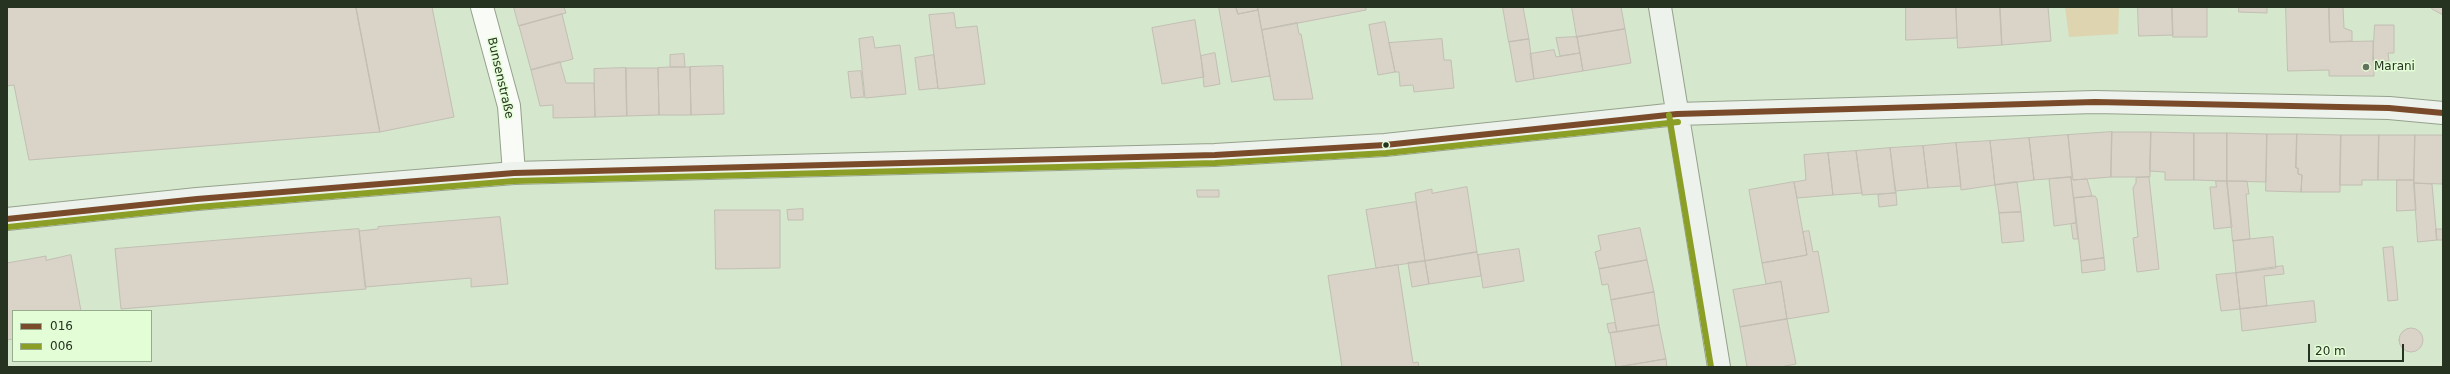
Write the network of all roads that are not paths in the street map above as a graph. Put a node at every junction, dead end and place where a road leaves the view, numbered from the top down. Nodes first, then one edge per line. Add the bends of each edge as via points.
1 (482, 7) edge
2 (1660, 7) edge
3 (2443, 112) edge
4 (1677, 114) junction
5 (514, 173) junction
6 (7, 220) edge
7 (1719, 367) edge

1 - 5 street, Bunsenstraße via 510,106
2 - 4 main road
3 - 4 main road via 2389,108 2095,102
4 - 5 main road via 1384,145 1215,155
4 - 7 main road
5 - 6 main road via 197,199

